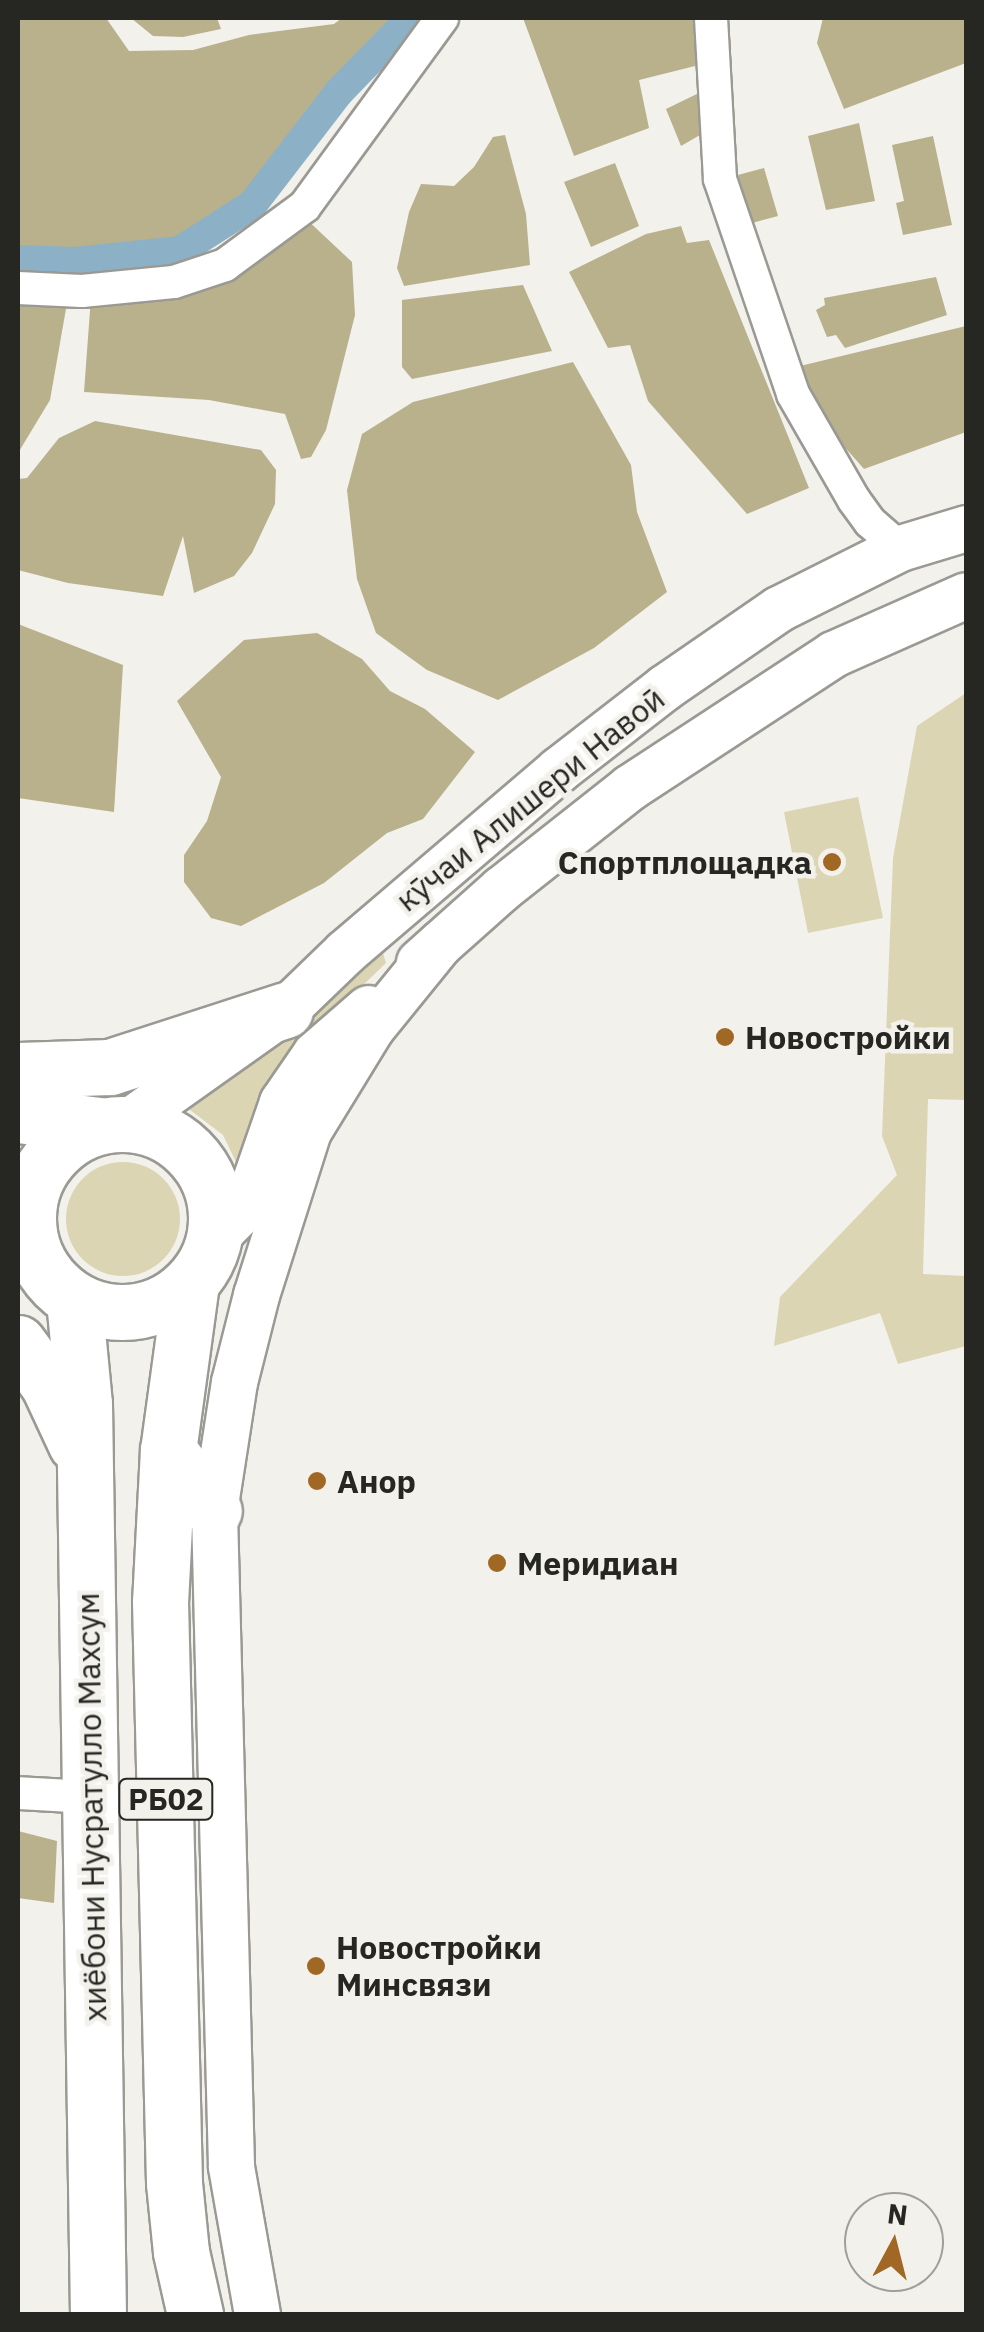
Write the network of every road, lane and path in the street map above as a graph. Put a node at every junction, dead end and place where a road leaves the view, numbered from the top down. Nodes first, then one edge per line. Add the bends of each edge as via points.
1 (442, 18) edge
2 (711, 18) edge
3 (18, 288) edge
4 (966, 528) edge
5 (900, 548) junction
6 (966, 595) edge
7 (440, 944) junction
8 (285, 1010) junction
9 (18, 1070) edge
10 (18, 1115) edge
11 (113, 1124) junction
12 (203, 1260) junction
13 (48, 1283) edge
14 (18, 1343) edge
15 (168, 1450) junction
16 (81, 1455) junction
17 (214, 1511) junction
18 (18, 1793) edge
19 (90, 1797) junction
20 (98, 2314) edge
21 (195, 2314) edge
22 (257, 2314) edge

1 - 3 street via 304,206 225,265 174,282 82,291
2 - 5 street via 720,179 794,394 854,500
4 - 5 street, кӯчаи Алишери Навоӣ
5 - 8 street, кӯчаи Алишери Навоӣ via 778,609 665,688 558,770
6 - 7 street, кӯчаи Алишери Навоӣ via 833,654 742,712 630,787
7 - 12 street, кӯчаи Алишери Навоӣ via 315,1054 282,1102 246,1206
7 - 17 street via 372,1028 308,1131 238,1364
8 - 9 highway via 110,1067
8 - 11 street, кӯчаи Алишери Навоӣ
10 - 11 highway, РБ02
11 - 12 highway, РБ02 via 154,1128 198,1161 214,1198
11 - 13 highway, РБ02 via 76,1134 56,1149 30,1190 29,1239
12 - 13 highway via 171,1298 136,1310 98,1309
12 - 15 highway, РБ02
13 - 16 highway, хиёбони Нусратулло Махсум / РБ02 via 84,1404
14 - 16 highway via 48,1384
15 - 17 highway
15 - 21 highway, РБ02 via 160,1600 174,2183
16 - 19 highway, хиёбони Нусратулло Махсум / РБ02
17 - 22 street via 231,2166
18 - 19 street
19 - 20 highway, хиёбони Нусратулло Махсум / РБ02

